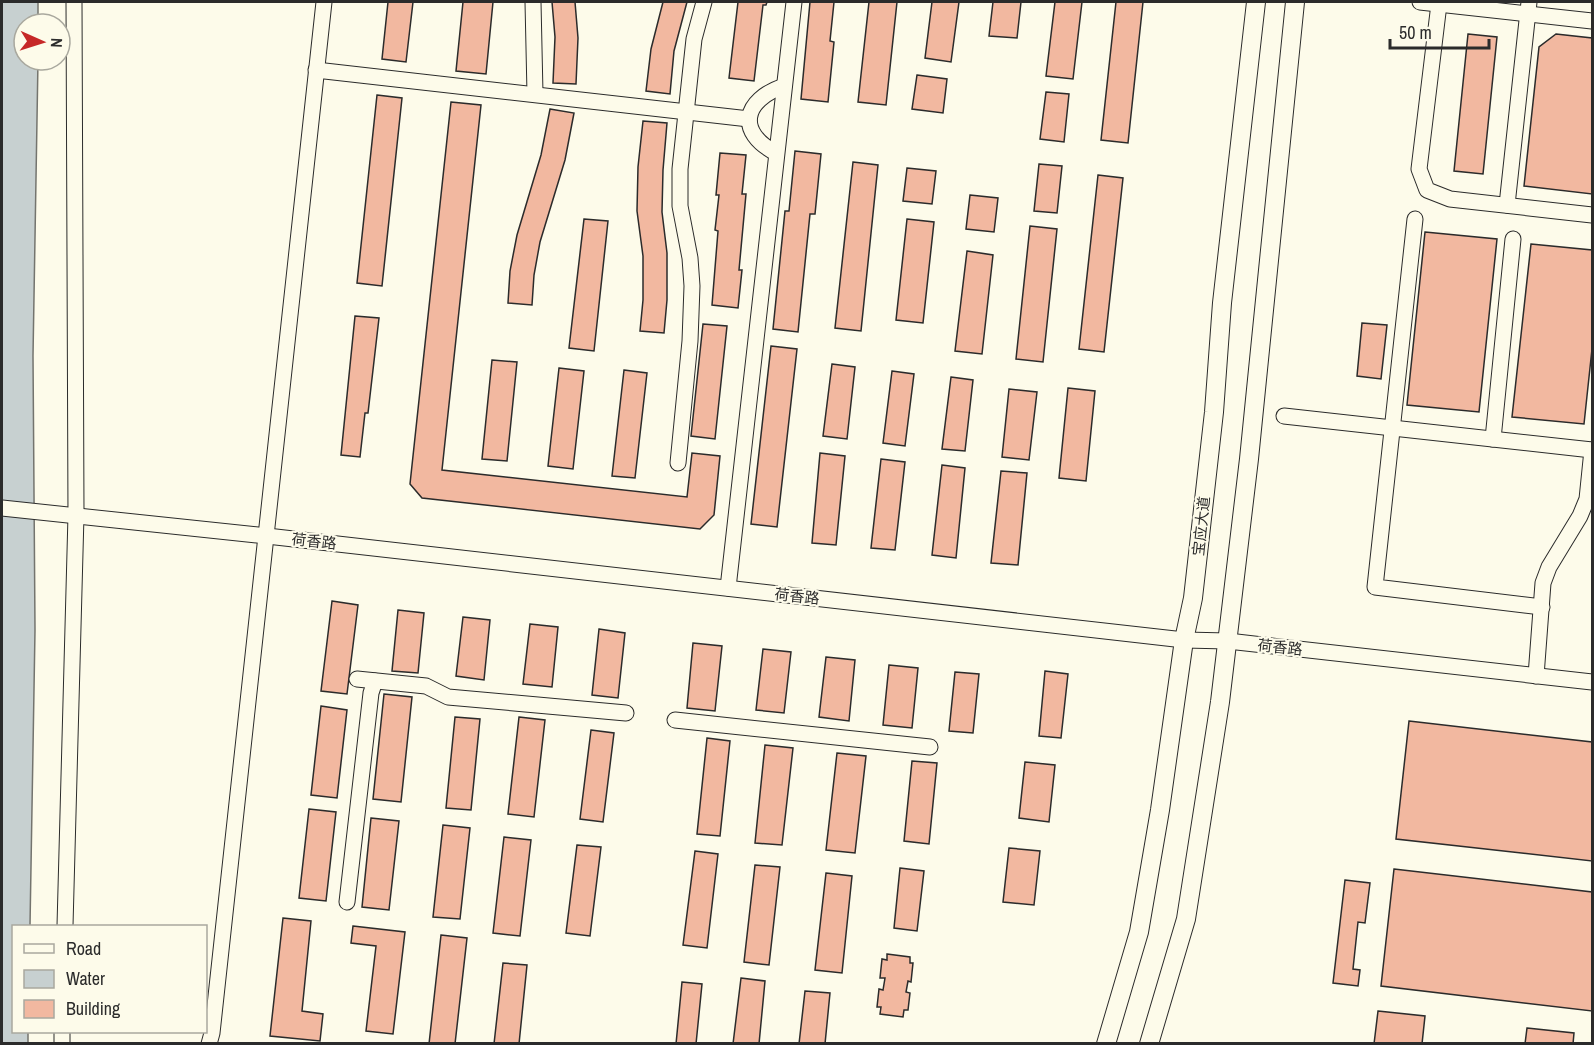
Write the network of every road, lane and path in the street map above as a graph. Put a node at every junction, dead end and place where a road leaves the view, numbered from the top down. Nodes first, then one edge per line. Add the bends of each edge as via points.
1 (74, 2) edge
2 (324, 2) edge
3 (533, 2) edge
4 (704, 2) edge
5 (794, 2) edge
6 (1256, 2) edge
7 (1295, 2) edge
8 (1420, 2) edge
9 (1439, 4) junction
10 (1528, 7) edge
11 (1593, 21) edge
12 (316, 70) junction
13 (784, 86) junction
14 (535, 94) junction
15 (685, 111) junction
16 (749, 119) junction
17 (776, 153) junction
18 (1507, 205) junction
19 (1593, 215) edge
20 (1415, 219) dead end
21 (1513, 239) dead end
22 (1284, 416) dead end
23 (1392, 428) junction
24 (1492, 439) junction
25 (1592, 450) edge
26 (678, 463) dead end
27 (2, 508) edge
28 (76, 515) junction
29 (267, 536) junction
30 (728, 588) junction
31 (1542, 607) junction
32 (1184, 640) junction
33 (1227, 641) junction
34 (1536, 676) junction
35 (357, 679) dead end
36 (375, 681) junction
37 (1593, 682) edge
38 (627, 713) dead end
39 (675, 720) dead end
40 (930, 747) dead end
41 (347, 902) dead end
42 (65, 925) edge
43 (209, 1044) edge
44 (1106, 1044) edge
45 (1149, 1044) edge

1 - 28 street
2 - 12 street
3 - 14 street
4 - 15 street via 694,39
5 - 13 street
6 - 32 main road, 宝应大道 via 1222,303 1214,412 1193,598
7 - 33 main road
8 - 9 street
9 - 10 street
9 - 18 street via 1419,169 1427,190 1450,199
10 - 11 street
10 - 18 street
12 - 14 street
12 - 29 street
13 - 16 street via 767,92 756,102
13 - 17 street
14 - 15 street
15 - 16 street
15 - 26 street via 680,206 692,286
16 - 17 street via 754,136
17 - 30 street
18 - 19 street
20 - 23 street
21 - 24 street
22 - 23 street
23 - 24 street
23 - 31 street via 1375,587
24 - 25 street
25 - 31 street via 1587,498 1549,567 1543,583
27 - 28 street, 荷香路
28 - 29 street, 荷香路
28 - 42 street
29 - 30 street, 荷香路
29 - 43 street
30 - 32 street, 荷香路
31 - 34 street
32 - 33 street, 荷香路
32 - 44 main road, 宝应大道 via 1138,932
33 - 34 street, 荷香路
33 - 45 main road via 1186,919
34 - 37 street, 荷香路
35 - 36 street
36 - 38 street via 426,686 448,697
36 - 41 street via 370,693
39 - 40 street

